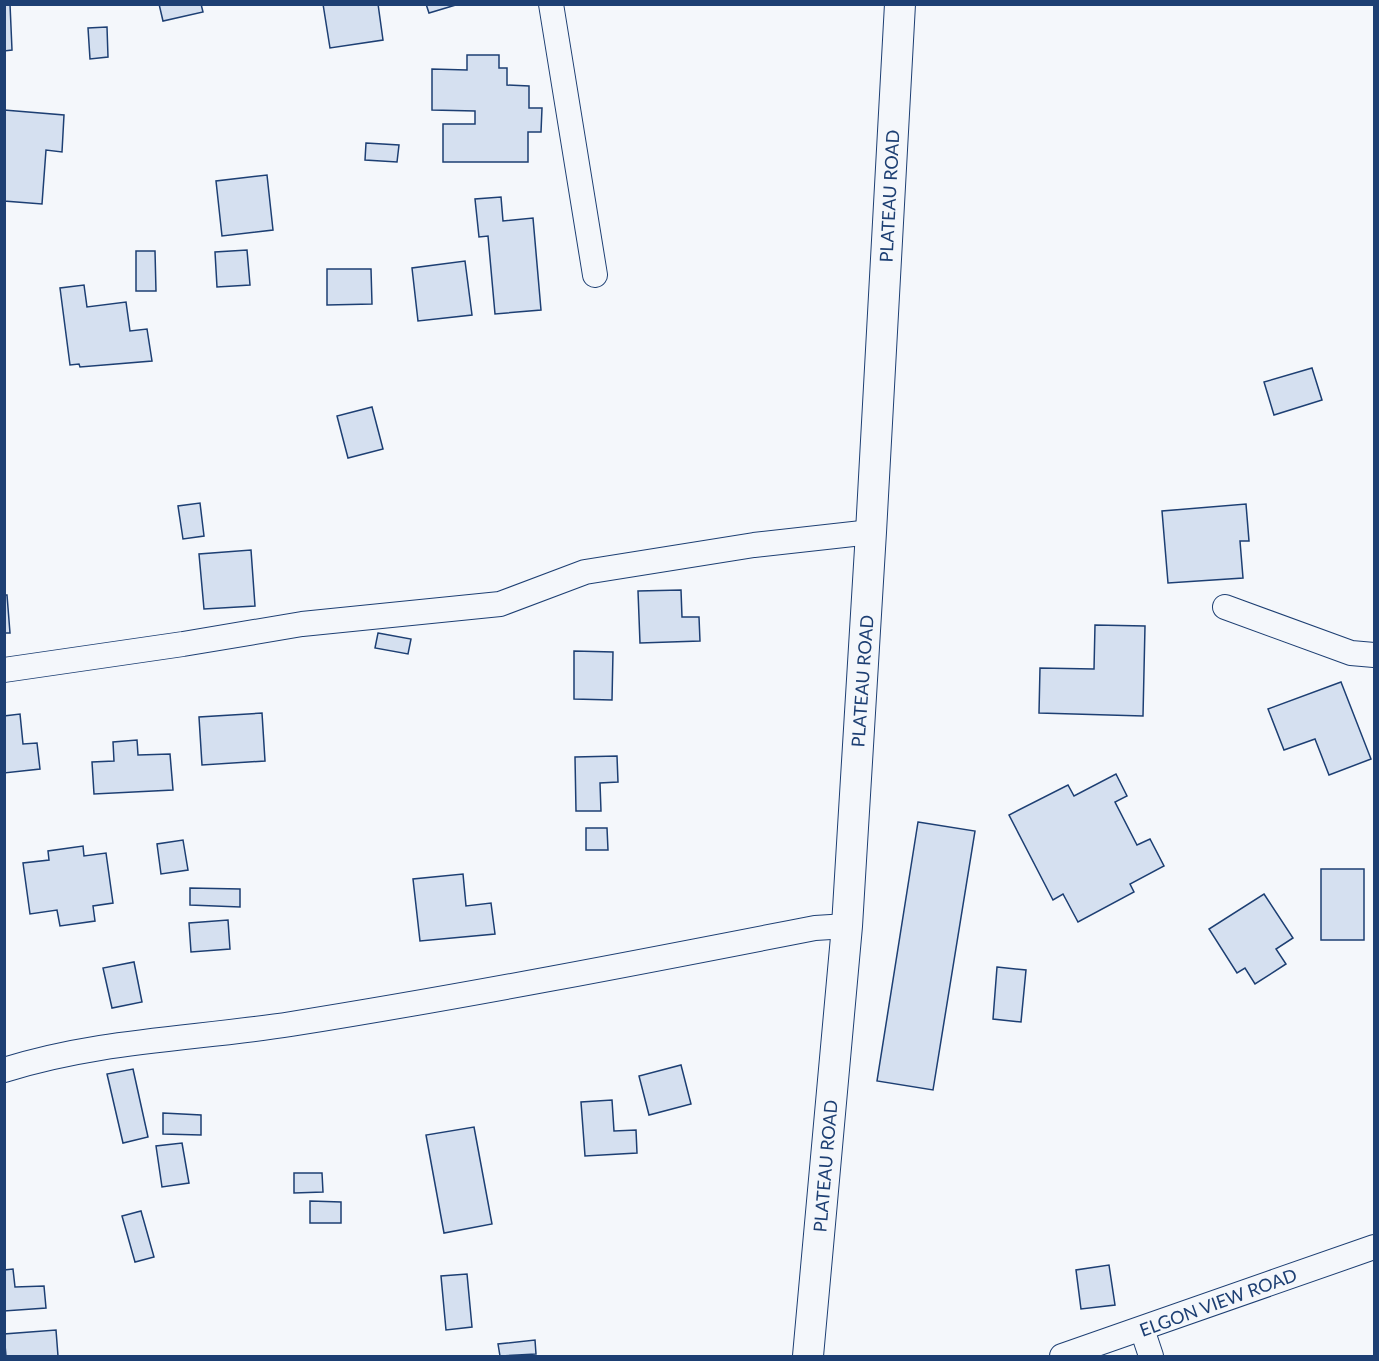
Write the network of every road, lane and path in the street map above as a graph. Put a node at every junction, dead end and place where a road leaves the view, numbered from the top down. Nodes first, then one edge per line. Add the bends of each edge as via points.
1 (551, 4) edge
2 (900, 4) edge
3 (595, 275) dead end
4 (871, 532) junction
5 (1225, 607) dead end
6 (1374, 655) edge
7 (4, 670) edge
8 (847, 926) junction
9 (4, 1070) edge
10 (1374, 1247) edge
11 (1142, 1329) junction
12 (808, 1356) edge
13 (1062, 1356) edge
14 (1151, 1356) edge

1 - 3 street
2 - 4 street, PLATEAU ROAD
4 - 7 street via 585,573 500,604 302,624
4 - 8 street, PLATEAU ROAD
5 - 6 street via 1351,653
8 - 9 street via 815,928 289,1024 134,1042
8 - 12 street, PLATEAU ROAD
10 - 11 street, ELGON VIEW ROAD
11 - 13 street, ELGON VIEW ROAD
11 - 14 street

